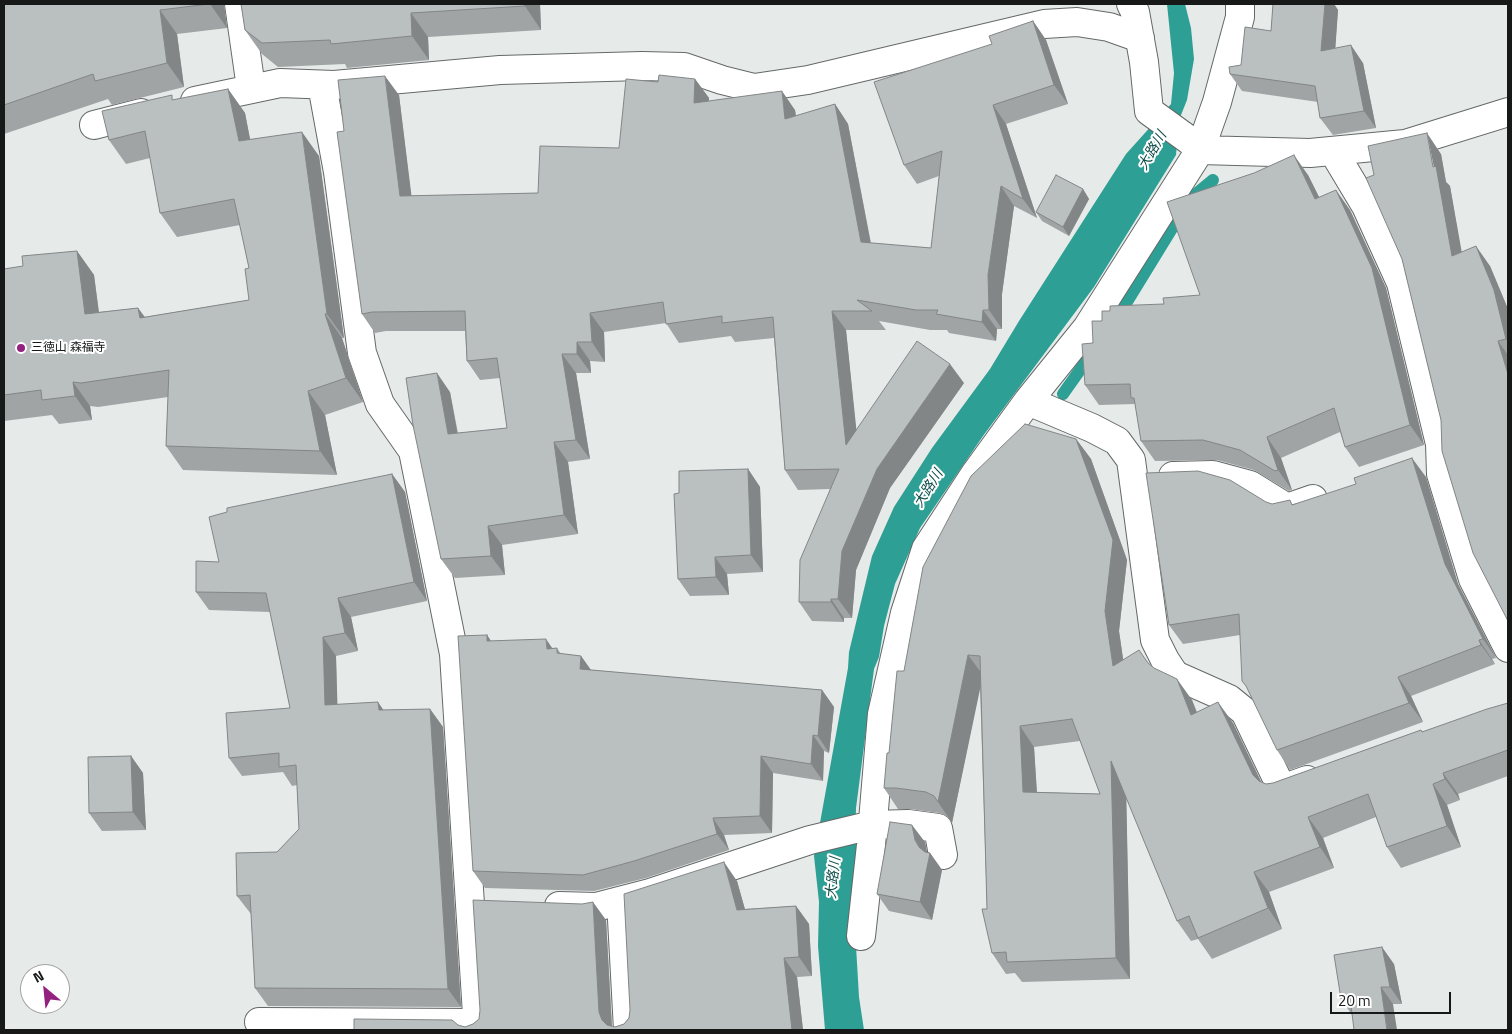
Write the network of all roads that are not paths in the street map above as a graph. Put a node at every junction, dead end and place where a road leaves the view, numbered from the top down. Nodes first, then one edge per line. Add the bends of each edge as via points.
1 (238, 4) edge
2 (1131, 4) edge
3 (1240, 4) edge
4 (1140, 38) junction
5 (322, 85) junction
6 (251, 88) junction
7 (1508, 112) edge
8 (94, 124) dead end
9 (1194, 145) junction
10 (1333, 151) junction
11 (1028, 401) junction
12 (1440, 456) junction
13 (1413, 466) edge
14 (1134, 477) junction
15 (1332, 493) edge
16 (1508, 648) edge
17 (1327, 773) edge
18 (872, 825) junction
19 (943, 855) dead end
20 (621, 901) junction
21 (470, 903) junction
22 (499, 904) edge
23 (538, 905) edge
24 (861, 936) dead end
25 (259, 1022) dead end
26 (478, 1027) edge
27 (628, 1030) edge

1 - 6 street
2 - 4 street
3 - 9 street via 1240,17 1217,102
4 - 5 street via 1109,27 1077,22 1044,24 808,80 754,88 684,67 642,66 500,70
4 - 9 street via 1149,112
5 - 6 street via 280,83
5 - 21 street via 338,172 362,353 380,404 413,451 452,642
6 - 8 street
7 - 10 street via 1405,144
9 - 10 street via 1310,154
9 - 11 street via 1086,328
10 - 12 street via 1366,206 1401,283 1440,444
11 - 14 street via 1117,441 1131,460
11 - 18 street via 926,549 905,612 882,714
12 - 13 street
12 - 16 street via 1441,474 1473,579
14 - 15 street via 1213,475 1250,485 1287,508
14 - 17 street via 1155,640 1165,660 1175,675 1229,699 1245,712 1282,789
18 - 19 street via 908,824 938,828
18 - 20 street via 810,840
18 - 24 street
20 - 23 street via 596,907
20 - 27 street
21 - 22 street
21 - 26 street
25 - 26 street

